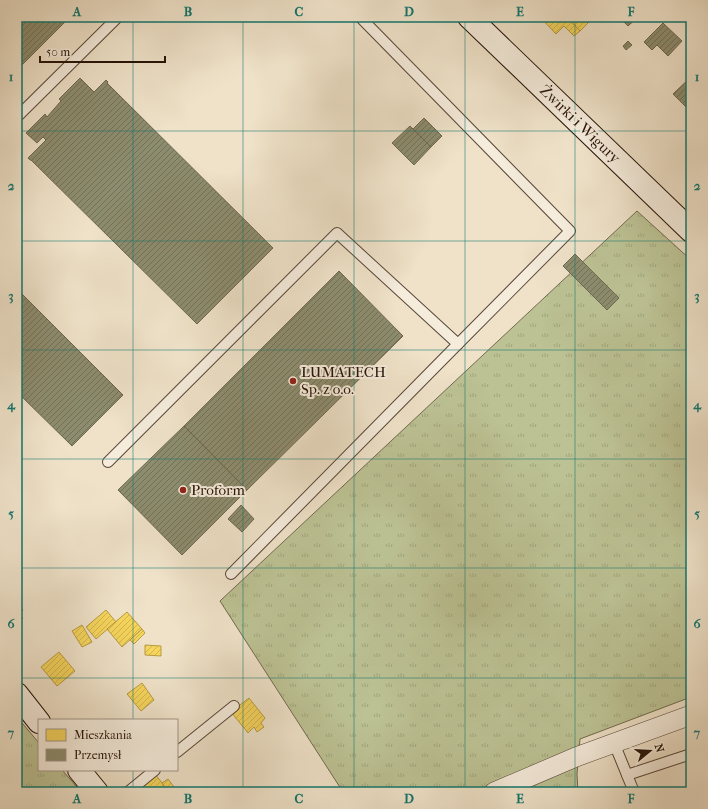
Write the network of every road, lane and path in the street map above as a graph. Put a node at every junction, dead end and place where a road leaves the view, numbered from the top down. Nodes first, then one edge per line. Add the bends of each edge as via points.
1 (118, 17) edge
2 (360, 17) edge
3 (468, 17) edge
4 (17, 117) edge
5 (691, 231) edge
6 (458, 344) junction
7 (108, 462) dead end
8 (231, 574) dead end
9 (17, 694) edge
10 (234, 706) dead end
11 (691, 715) edge
12 (38, 721) edge
13 (614, 743) junction
14 (178, 751) edge
15 (691, 754) edge
16 (80, 771) edge
17 (154, 771) edge
18 (627, 775) junction
19 (97, 792) edge
20 (128, 792) edge
21 (494, 792) edge
22 (634, 792) edge

1 - 4 lane
2 - 6 lane via 570,231
3 - 5 street, Żwirki i Wigury
6 - 7 lane via 337,233
6 - 8 lane
9 - 12 street
10 - 14 lane
11 - 13 street
13 - 18 lane
13 - 21 street
15 - 18 lane
16 - 19 street
17 - 20 lane
18 - 22 lane

